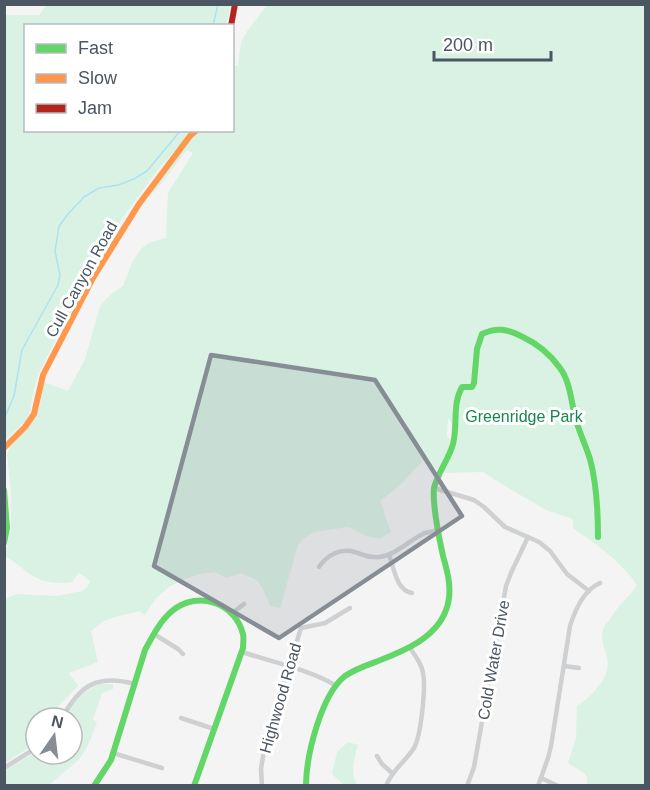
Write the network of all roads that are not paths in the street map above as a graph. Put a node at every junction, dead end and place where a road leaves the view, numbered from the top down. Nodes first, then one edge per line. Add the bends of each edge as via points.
1 (235, 4) edge
2 (231, 24) edge
3 (195, 132) edge
4 (4, 448) edge
5 (434, 488) junction
6 (4, 490) edge
7 (439, 530) junction
8 (528, 537) junction
9 (598, 537) dead end
10 (4, 543) edge
11 (389, 555) junction
12 (319, 567) dead end
13 (600, 583) dead end
14 (589, 591) junction
15 (412, 593) dead end
16 (244, 604) dead end
17 (350, 608) dead end
18 (231, 614) junction
19 (154, 633) junction
20 (410, 648) junction
21 (242, 652) junction
22 (183, 654) dead end
23 (564, 666) junction
24 (289, 667) junction
25 (579, 668) dead end
26 (135, 684) junction
27 (335, 685) junction
28 (70, 706) edge
29 (181, 718) dead end
30 (214, 729) junction
31 (113, 753) junction
32 (24, 756) edge
33 (377, 756) dead end
34 (4, 768) edge
35 (162, 768) dead end
36 (392, 773) junction
37 (541, 778) junction
38 (94, 786) edge
39 (194, 786) edge
40 (261, 786) edge
41 (306, 786) edge
42 (386, 786) edge
43 (467, 786) edge
44 (538, 786) edge
45 (558, 786) edge

1 - 2 street
3 - 4 street, Cull Canyon Road via 139,204 93,278 43,375 34,413
5 - 7 street
5 - 8 street via 474,500 505,527
5 - 9 street via 454,444 456,398 462,387 472,387 474,383 478,339 493,329 504,329 540,348 564,375 591,462
6 - 10 street
7 - 11 street via 424,534
7 - 20 street via 450,582 448,606 439,623
8 - 14 street via 545,546 567,574
8 - 43 street, Cold Water Drive via 506,586 474,767
11 - 12 street via 375,558 339,552
11 - 15 street via 401,587
13 - 14 street
14 - 23 street via 573,615
16 - 18 street
17 - 24 street, Highwood Road via 325,623 301,628
18 - 19 street via 213,602 187,602 171,612
18 - 21 street via 243,635
19 - 22 street
19 - 26 street
20 - 27 street via 352,671
20 - 36 street via 424,674 420,731 415,746
21 - 24 street
21 - 30 street
23 - 25 street
23 - 37 street via 551,746
24 - 27 street
24 - 40 street, Highwood Road via 265,744
26 - 28 street via 98,682 77,694
26 - 31 street
27 - 41 street via 309,754
29 - 30 street
30 - 39 street
31 - 35 street
31 - 38 street
32 - 34 street
33 - 36 street
36 - 42 street
37 - 44 street
37 - 45 street

